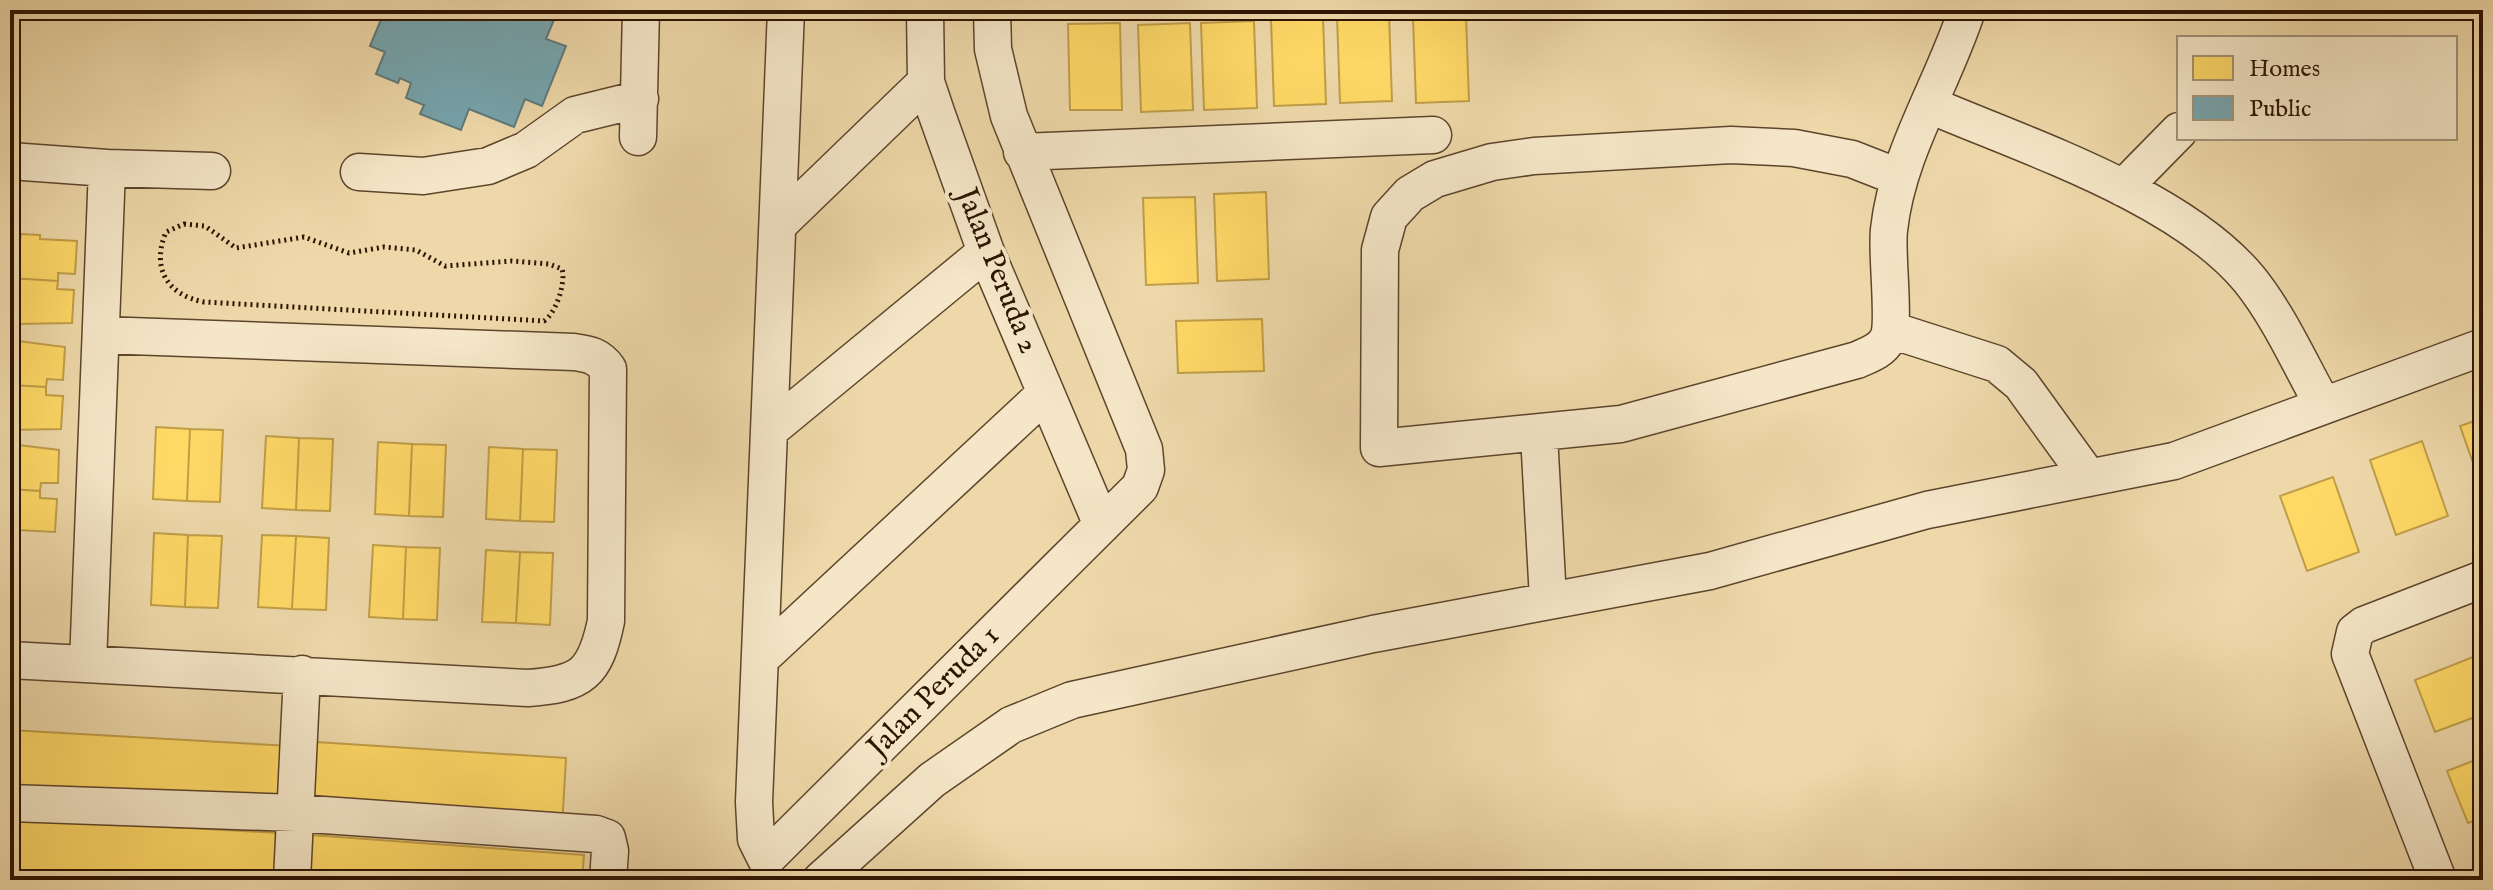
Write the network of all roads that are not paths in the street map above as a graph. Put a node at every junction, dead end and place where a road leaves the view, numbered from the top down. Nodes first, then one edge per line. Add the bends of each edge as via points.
1 (641, 10) edge
2 (786, 10) edge
3 (925, 10) edge
4 (992, 10) edge
5 (1967, 10) edge
6 (926, 82) junction
7 (640, 99) junction
8 (1930, 105) junction
9 (2177, 133) edge
10 (1433, 135) dead end
11 (638, 137) dead end
12 (1022, 152) junction
13 (10, 161) edge
14 (107, 168) junction
15 (212, 171) dead end
16 (359, 172) dead end
17 (1898, 177) junction
18 (2123, 188) junction
19 (779, 224) junction
20 (986, 252) junction
21 (1891, 330) junction
22 (102, 335) junction
23 (2483, 347) edge
24 (1046, 393) junction
25 (2323, 405) junction
26 (771, 429) junction
27 (1539, 435) junction
28 (2089, 478) junction
29 (1102, 525) junction
30 (2483, 579) edge
31 (1548, 599) junction
32 (760, 659) junction
33 (10, 660) edge
34 (88, 664) junction
35 (302, 674) junction
36 (10, 803) edge
37 (295, 813) junction
38 (292, 880) edge
39 (608, 880) edge
40 (821, 880) edge
41 (2438, 880) edge

1 - 7 street
2 - 19 street
3 - 6 street, Jalan Peruda 2
4 - 12 street, Jalan Peruda 1 via 998,80
5 - 8 street
6 - 19 street
6 - 20 street, Jalan Peruda 2
7 - 11 street
7 - 16 street via 575,115 526,150 488,166 423,176
8 - 17 street
8 - 18 street
9 - 18 street
10 - 12 street
12 - 29 street, Jalan Peruda 1 via 1144,449 1146,470 1140,487
13 - 14 street
14 - 15 street
14 - 22 street
17 - 21 street via 1887,258
17 - 27 street via 1852,159 1794,148 1731,145 1492,162 1435,179 1410,194 1389,217 1380,250 1379,448
18 - 25 street via 2185,225 2250,280
19 - 26 street
20 - 24 street, Jalan Peruda 2
20 - 26 street
21 - 27 street via 1883,346 1857,360 1621,424
21 - 28 street via 1997,364 2036,403
22 - 34 street
22 - 35 street via 574,352 590,354 608,369 606,621 600,653 587,673 562,685 528,688
23 - 25 street
24 - 29 street, Jalan Peruda 2
24 - 32 street
25 - 28 street via 2174,461
26 - 32 street
27 - 31 street
28 - 31 street via 1927,510 1710,571
29 - 32 street, Jalan Peruda 1 via 766,859 756,839 754,802
30 - 41 street via 2364,625 2351,640 2350,654
31 - 40 street via 1170,677 1047,708 1011,725 932,780
33 - 34 street
34 - 35 street
35 - 37 street
36 - 37 street
37 - 38 street
37 - 39 street via 596,834 607,838

